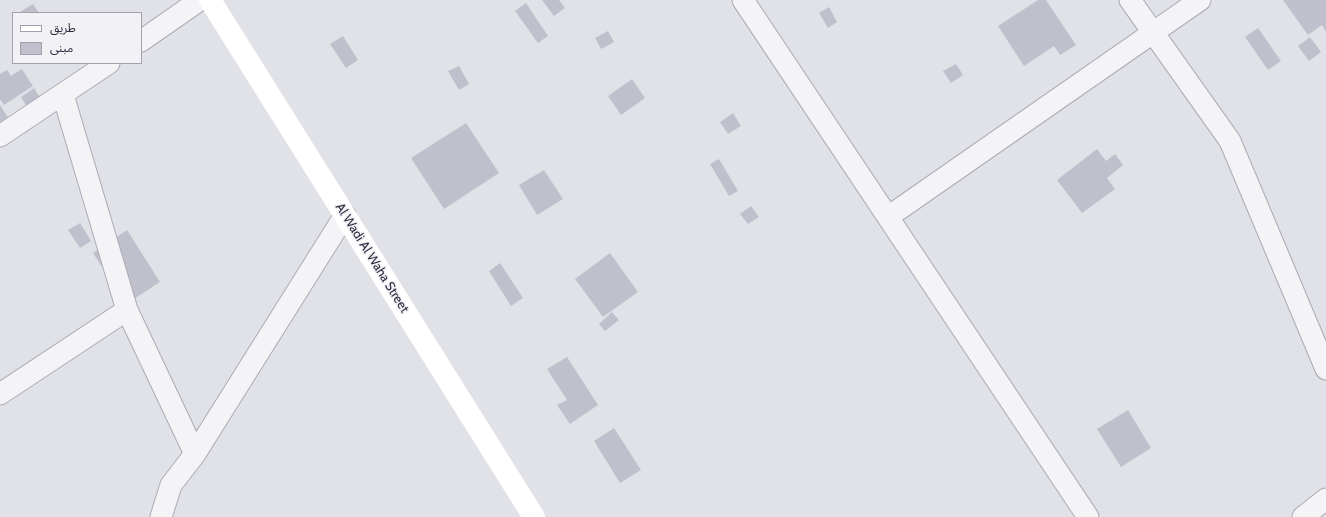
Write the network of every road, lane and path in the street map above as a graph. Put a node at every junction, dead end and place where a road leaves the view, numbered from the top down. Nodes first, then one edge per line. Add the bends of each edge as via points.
1 (200, 0) edge
2 (210, 0) edge
3 (743, 0) edge
4 (1130, 0) edge
5 (1200, 0) edge
6 (1153, 33) junction
7 (142, 40) edge
8 (108, 64) edge
9 (63, 95) junction
10 (0, 136) edge
11 (345, 215) junction
12 (888, 217) junction
13 (127, 310) junction
14 (1326, 369) edge
15 (0, 394) edge
16 (195, 454) junction
17 (1326, 499) edge
18 (161, 517) edge
19 (534, 517) edge
20 (1088, 517) edge
21 (1303, 517) edge

1 - 7 street
2 - 11 main road, Al Wadi Al Waha Street
3 - 12 street
4 - 6 street
5 - 6 street
6 - 12 street
6 - 14 street via 1230,141
8 - 9 street
9 - 10 street
9 - 13 street
11 - 16 street
11 - 19 main road, Al Wadi Al Waha Street
12 - 20 street
13 - 15 street
13 - 16 street
16 - 18 street via 171,485
17 - 21 street

